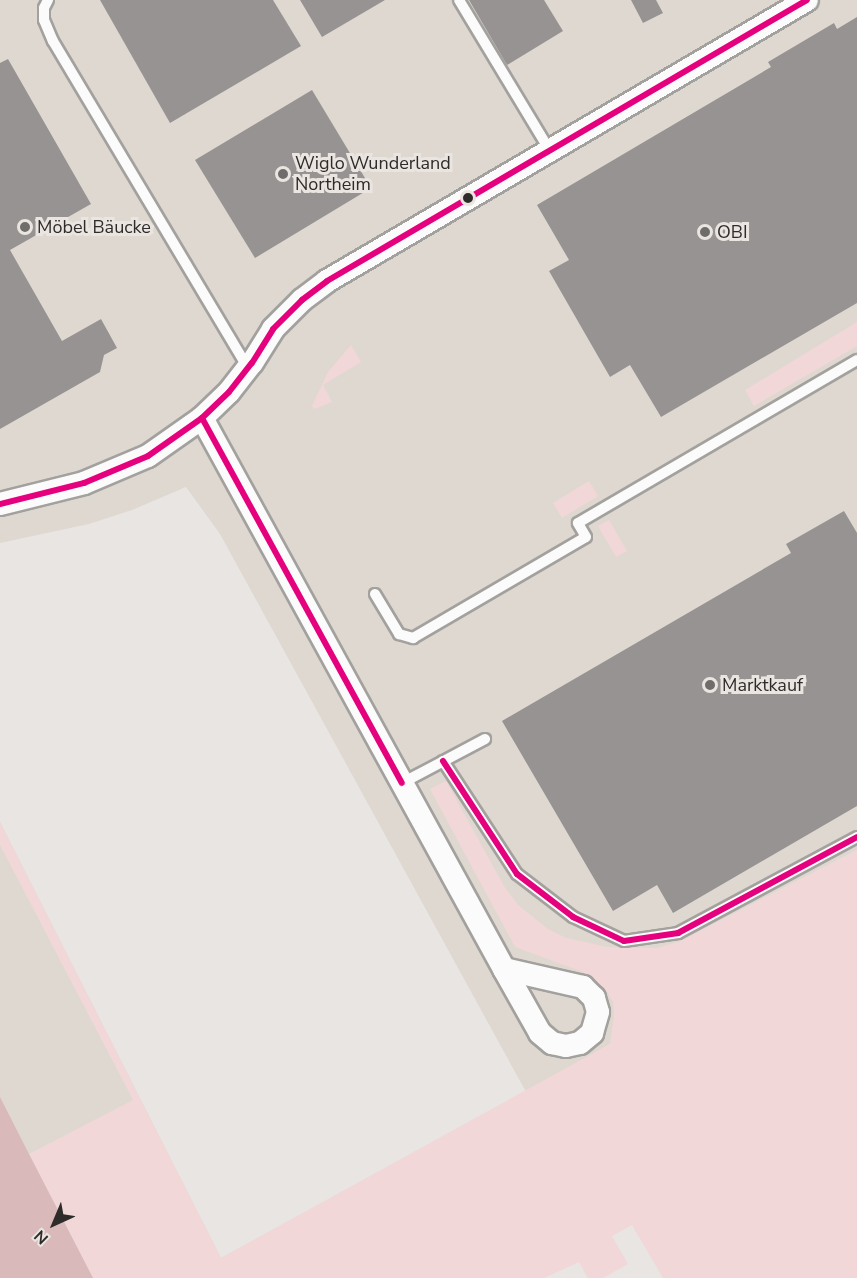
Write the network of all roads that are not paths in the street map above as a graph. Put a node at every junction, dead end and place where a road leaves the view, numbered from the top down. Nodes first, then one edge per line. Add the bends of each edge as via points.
1 (48, 0) edge
2 (459, 0) edge
3 (807, 0) edge
4 (550, 151) junction
5 (857, 360) edge
6 (248, 368) junction
7 (202, 418) junction
8 (0, 504) edge
9 (375, 594) dead end
10 (484, 739) dead end
11 (443, 761) junction
12 (402, 783) junction
13 (857, 837) edge
14 (504, 969) dead end

1 - 6 lane via 44,20 53,41
2 - 4 lane
3 - 4 street
4 - 6 street via 327,281 273,329
5 - 9 lane via 578,523 586,537 413,638 399,634
6 - 7 street
7 - 8 street via 128,467 84,483
7 - 12 street
10 - 11 lane
11 - 12 lane
11 - 13 lane via 517,874 573,917 624,942 678,933
12 - 14 street

